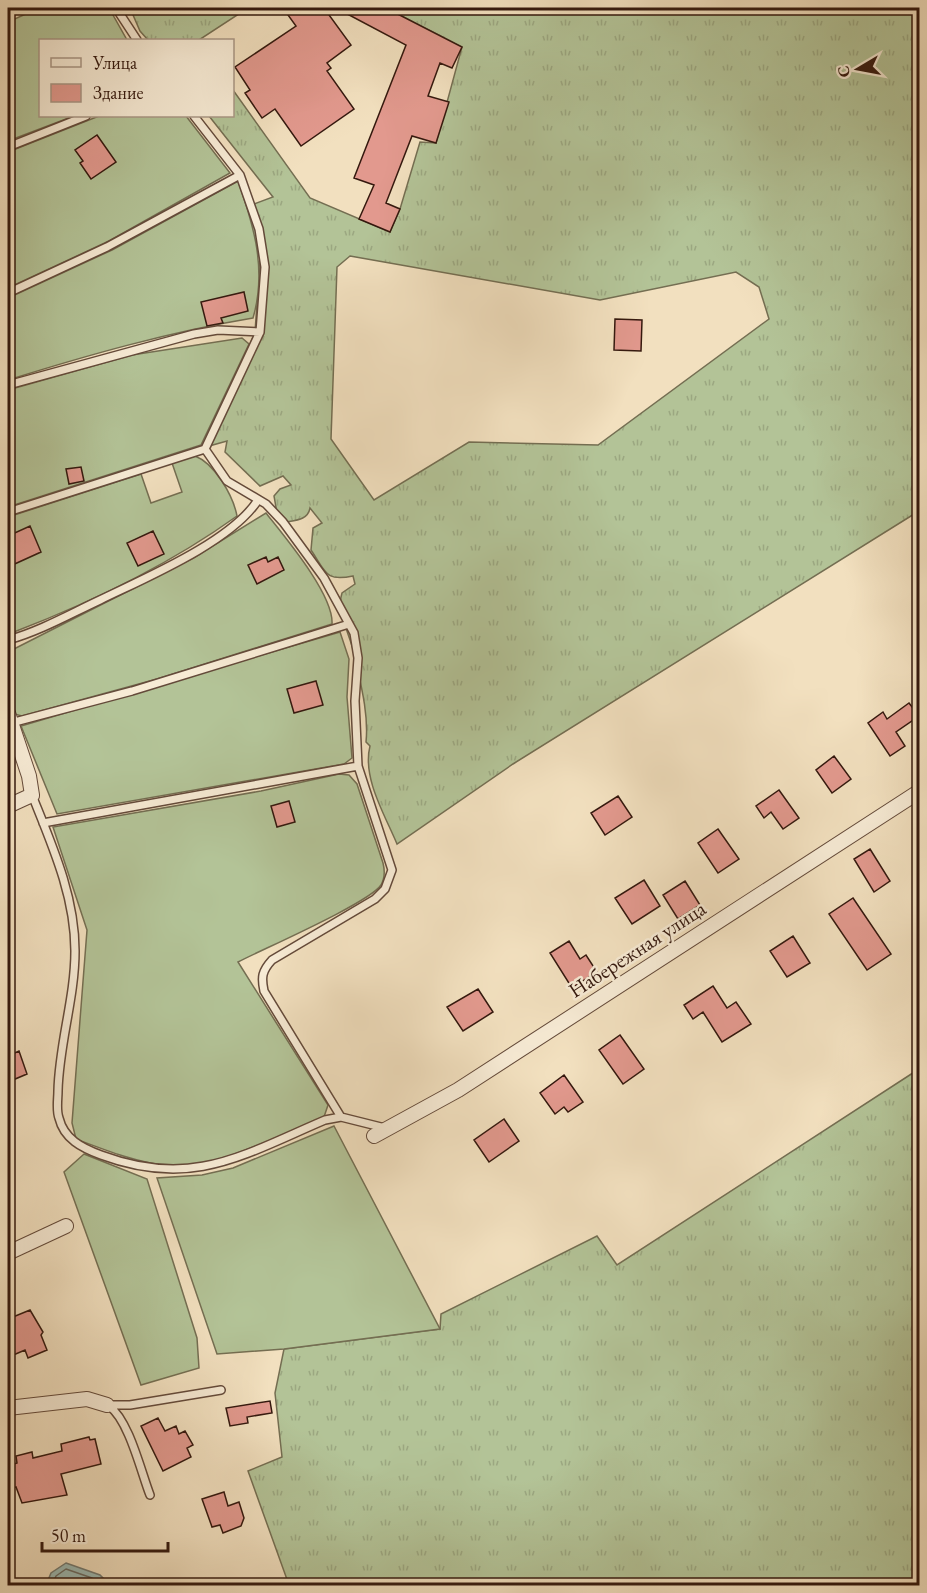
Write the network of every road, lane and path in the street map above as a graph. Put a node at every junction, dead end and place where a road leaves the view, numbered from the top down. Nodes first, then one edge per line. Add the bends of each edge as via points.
1 (116, 8) edge
2 (136, 39) edge
3 (83, 117) edge
4 (195, 117) edge
5 (8, 147) edge
6 (240, 175) junction
7 (8, 293) edge
8 (260, 332) junction
9 (8, 385) edge
10 (205, 449) junction
11 (258, 500) junction
12 (8, 512) edge
13 (349, 624) junction
14 (8, 640) edge
15 (9, 718) edge
16 (358, 766) junction
17 (920, 790) edge
18 (32, 795) junction
19 (8, 806) edge
20 (43, 823) junction
21 (341, 1117) junction
22 (387, 1129) junction
23 (374, 1136) dead end
24 (66, 1226) dead end
25 (8, 1253) edge
26 (221, 1390) dead end
27 (107, 1405) junction
28 (8, 1408) edge
29 (150, 1495) dead end

1 - 2 lane
3 - 5 lane
4 - 6 lane
6 - 7 lane via 107,247
6 - 8 lane via 256,219 265,267
8 - 9 lane via 218,330 194,334
8 - 10 lane
10 - 11 lane via 227,481
10 - 12 lane
11 - 13 lane via 283,522 324,578
11 - 14 lane via 242,519 201,548 66,616
13 - 15 lane via 132,691
13 - 16 lane via 358,658
15 - 18 street
16 - 20 lane
16 - 21 lane via 392,870 385,890 272,960 261,978 264,991
17 - 22 street, Набережная улица via 458,1090
18 - 19 street
18 - 20 lane
20 - 21 lane via 58,860 73,920 75,952 59,1075 58,1116 70,1139 110,1158 143,1167 185,1170 224,1163
21 - 22 lane
22 - 23 street, Набережная улица
24 - 25 street
26 - 27 lane
27 - 28 street via 87,1399
27 - 29 lane via 124,1425

